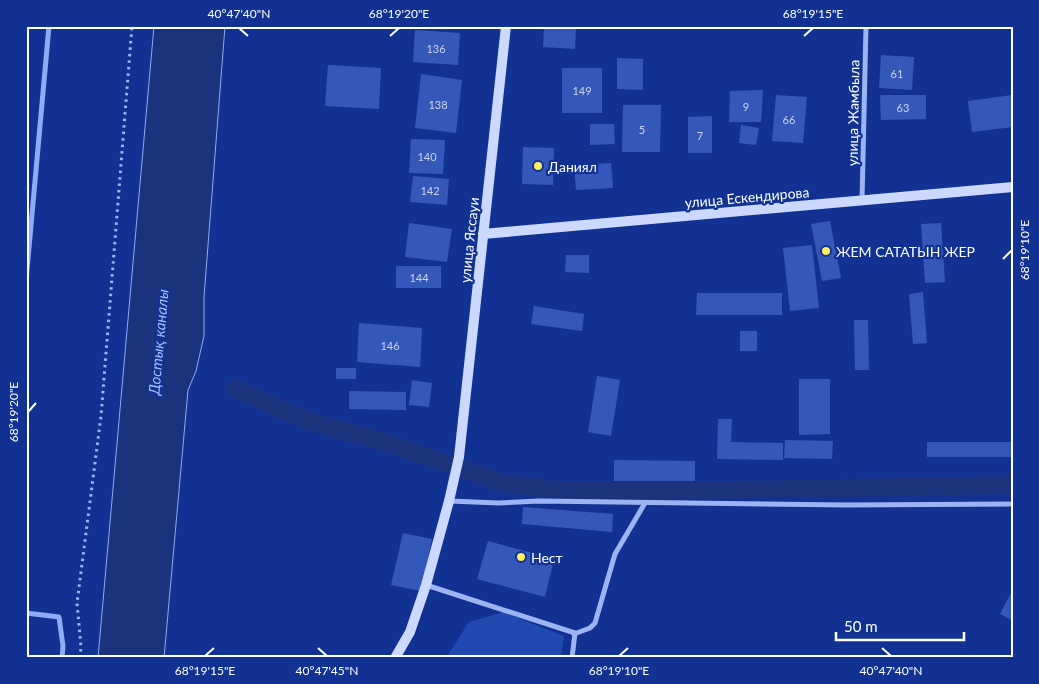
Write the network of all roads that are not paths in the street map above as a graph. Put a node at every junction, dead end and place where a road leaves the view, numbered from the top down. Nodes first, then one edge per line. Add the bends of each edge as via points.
1 (506, 26) edge
2 (866, 26) edge
3 (1013, 187) edge
4 (862, 201) junction
5 (483, 234) junction
6 (449, 501) junction
7 (645, 503) junction
8 (1013, 504) edge
9 (426, 585) junction
10 (574, 634) junction
11 (395, 658) edge
12 (572, 658) edge

1 - 5 main road, улица Яссауи
2 - 4 street, улица Жамбыла
3 - 4 main road, улица Ескендирова
4 - 5 main road, улица Ескендирова
5 - 6 main road, улица Яссауи via 459,457
6 - 7 street
6 - 9 main road
7 - 8 street
7 - 10 street via 615,554 595,623
9 - 10 street
9 - 11 main road via 410,632
10 - 12 street

